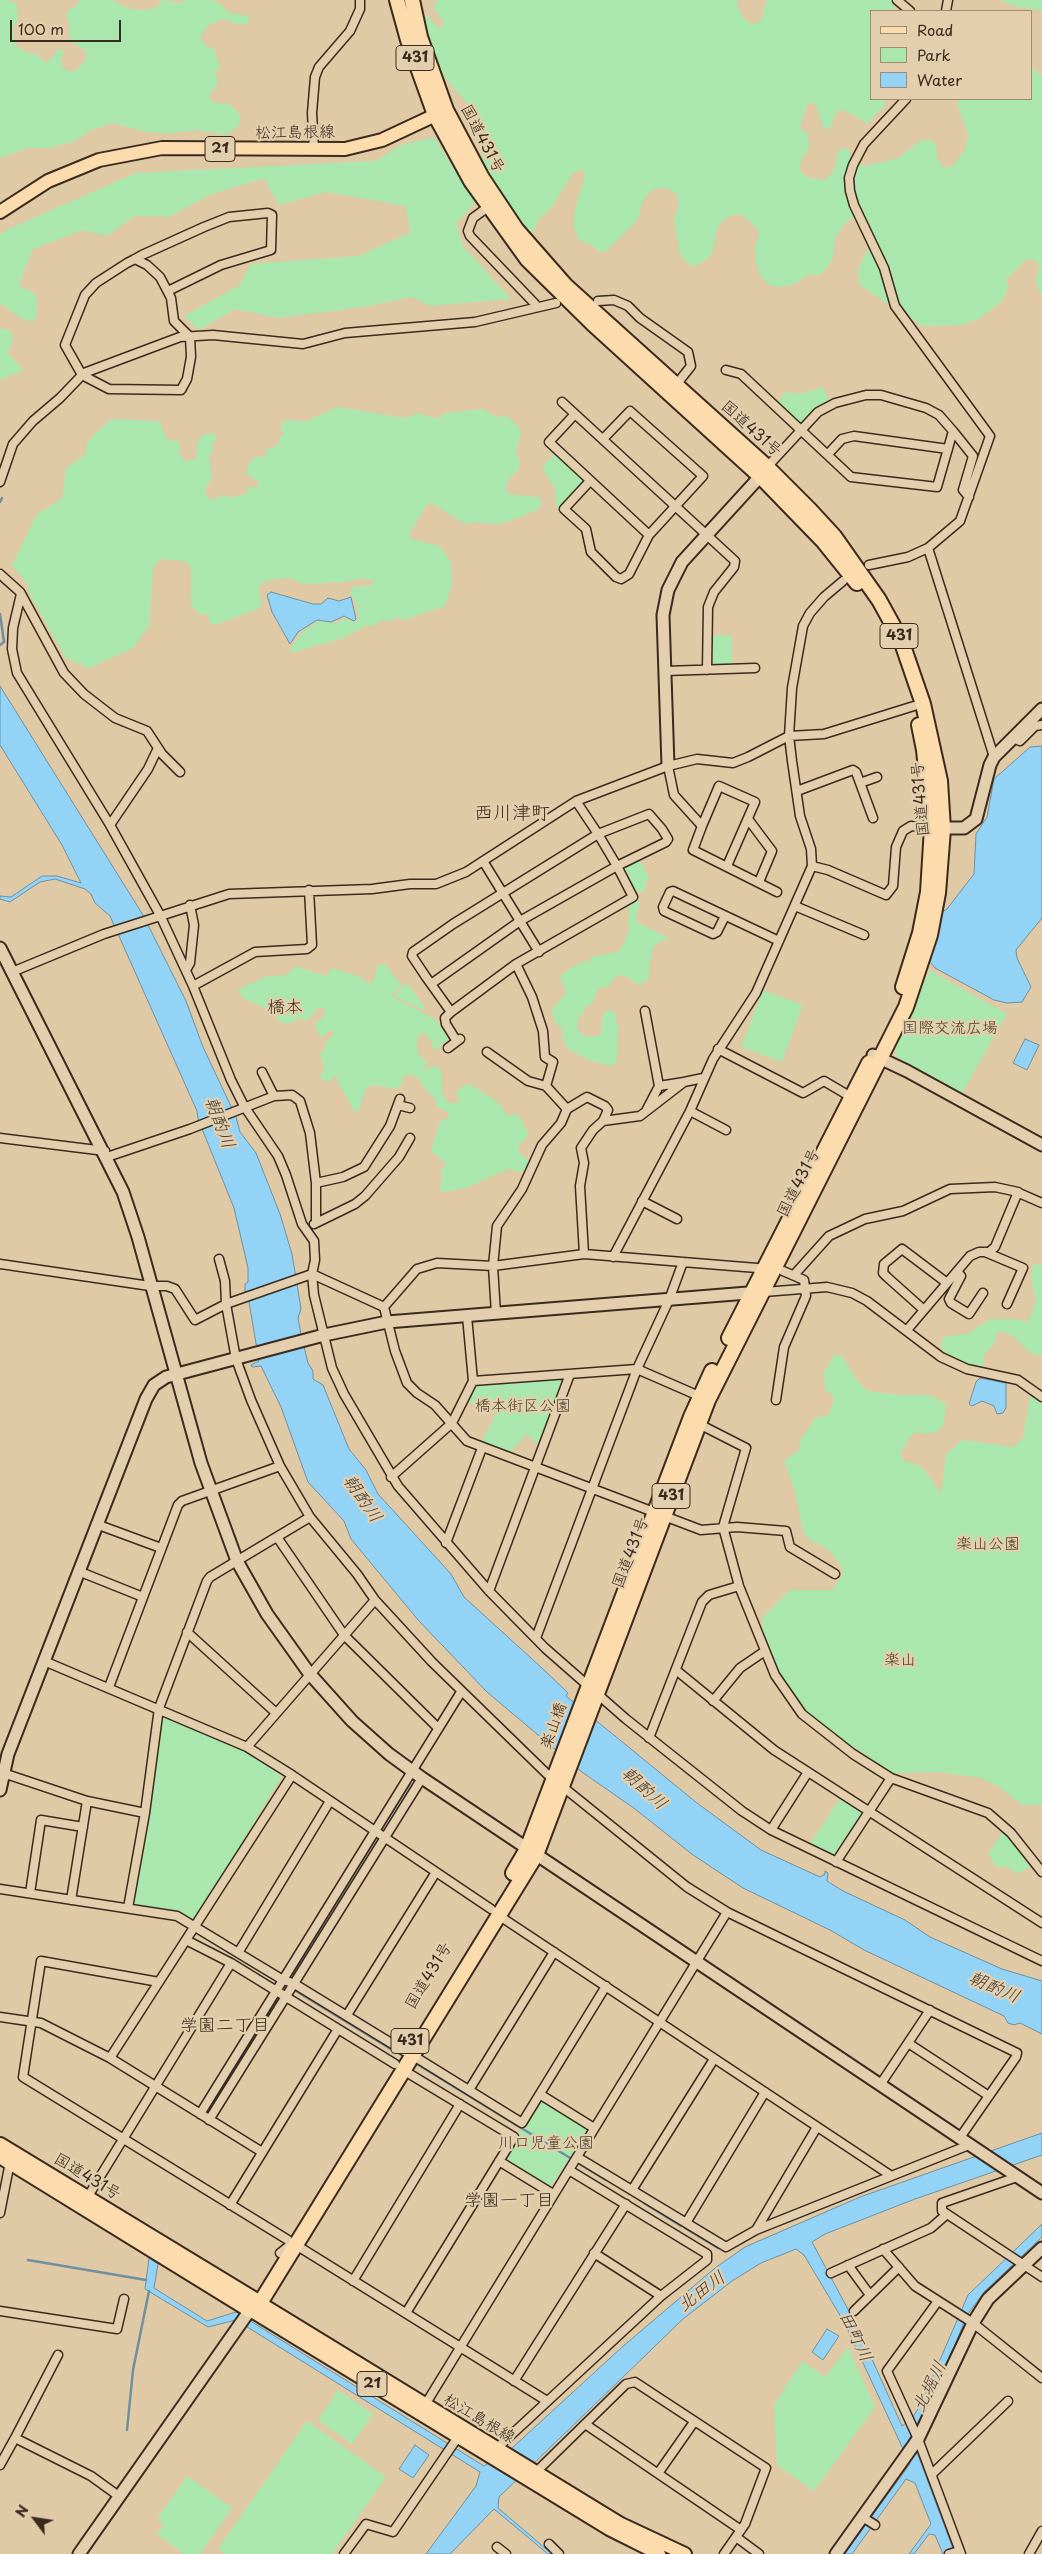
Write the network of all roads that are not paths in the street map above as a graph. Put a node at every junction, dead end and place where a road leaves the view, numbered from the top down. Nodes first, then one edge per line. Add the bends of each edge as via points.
1 (360, 0) edge
2 (397, 0) edge
3 (412, 0) edge
4 (897, 0) edge
5 (909, 10) edge
6 (905, 100) edge
7 (441, 113) junction
8 (314, 150) junction
9 (488, 207) junction
10 (0, 212) edge
11 (135, 259) junction
12 (168, 291) junction
13 (598, 301) dead end
14 (556, 303) dead end
15 (537, 306) junction
16 (190, 337) junction
17 (726, 370) dead end
18 (82, 375) junction
19 (676, 385) junction
20 (562, 402) dead end
21 (575, 414) junction
22 (801, 430) junction
23 (953, 431) junction
24 (603, 439) junction
25 (948, 448) junction
26 (828, 454) junction
27 (764, 472) junction
28 (590, 481) junction
29 (0, 482) edge
30 (969, 497) junction
31 (677, 506) junction
32 (649, 535) junction
33 (706, 535) junction
34 (928, 548) junction
35 (869, 565) dead end
36 (0, 574) edge
37 (843, 581) dead end
38 (21, 594) junction
39 (755, 668) dead end
40 (707, 670) junction
41 (665, 671) junction
42 (914, 706) junction
43 (1042, 709) edge
44 (1042, 725) edge
45 (789, 736) junction
46 (1013, 738) junction
47 (158, 748) junction
48 (994, 757) junction
49 (668, 766) junction
50 (180, 772) dead end
51 (877, 777) dead end
52 (860, 784) junction
53 (797, 791) junction
54 (576, 801) junction
55 (873, 818) dead end
56 (748, 819) junction
57 (110, 825) junction
58 (702, 826) junction
59 (938, 828) junction
60 (598, 834) junction
61 (483, 861) junction
62 (617, 866) junction
63 (727, 866) junction
64 (812, 866) junction
65 (759, 882) junction
66 (309, 890) junction
67 (502, 892) junction
68 (777, 892) dead end
69 (190, 906) junction
70 (795, 906) junction
71 (157, 916) junction
72 (725, 916) junction
73 (520, 921) junction
74 (864, 935) dead end
75 (779, 941) junction
76 (0, 948) edge
77 (539, 952) junction
78 (516, 964) junction
79 (186, 970) junction
80 (12, 972) junction
81 (431, 984) junction
82 (193, 986) junction
83 (645, 1011) dead end
84 (451, 1012) junction
85 (448, 1048) dead end
86 (718, 1049) junction
87 (488, 1052) dead end
88 (877, 1057) junction
89 (262, 1072) dead end
90 (704, 1078) junction
91 (684, 1082) junction
92 (546, 1086) junction
93 (659, 1086) junction
94 (274, 1096) junction
95 (851, 1097) junction
96 (242, 1108) junction
97 (410, 1108) dead end
98 (567, 1109) junction
99 (690, 1111) junction
100 (645, 1113) junction
101 (603, 1121) junction
102 (726, 1130) dead end
103 (0, 1138) edge
104 (410, 1138) dead end
105 (1042, 1145) edge
106 (106, 1154) junction
107 (316, 1183) junction
108 (1019, 1194) junction
109 (642, 1201) junction
110 (1042, 1203) edge
111 (677, 1219) dead end
112 (316, 1222) junction
113 (307, 1230) junction
114 (985, 1252) junction
115 (584, 1254) junction
116 (613, 1257) junction
117 (219, 1259) dead end
118 (683, 1262) junction
119 (0, 1264) edge
120 (493, 1266) junction
121 (757, 1268) dead end
122 (783, 1271) dead end
123 (957, 1271) junction
124 (312, 1274) junction
125 (794, 1275) junction
126 (947, 1283) junction
127 (150, 1286) junction
128 (806, 1289) junction
129 (758, 1292) junction
130 (983, 1293) dead end
131 (669, 1300) junction
132 (226, 1304) junction
133 (1007, 1304) dead end
134 (384, 1307) junction
135 (924, 1310) junction
136 (496, 1314) junction
137 (467, 1316) junction
138 (387, 1322) junction
139 (907, 1330) junction
140 (318, 1336) junction
141 (241, 1357) junction
142 (636, 1368) junction
143 (176, 1374) junction
144 (570, 1374) junction
145 (473, 1381) junction
146 (699, 1396) junction
147 (1042, 1397) edge
148 (776, 1400) dead end
149 (452, 1423) junction
150 (699, 1424) junction
151 (482, 1448) junction
152 (280, 1466) junction
153 (536, 1468) junction
154 (391, 1477) junction
155 (591, 1490) junction
156 (211, 1493) junction
157 (659, 1514) junction
158 (310, 1517) junction
159 (96, 1524) junction
160 (723, 1527) junction
161 (277, 1537) junction
162 (446, 1543) junction
163 (161, 1548) junction
164 (237, 1561) junction
165 (78, 1571) junction
166 (835, 1574) dead end
167 (739, 1586) junction
168 (489, 1591) junction
169 (143, 1597) junction
170 (375, 1600) junction
171 (187, 1632) junction
172 (344, 1635) junction
173 (536, 1638) junction
174 (765, 1651) junction
175 (44, 1661) junction
176 (676, 1670) junction
177 (310, 1673) junction
178 (109, 1687) junction
179 (461, 1692) junction
180 (590, 1696) junction
181 (713, 1701) junction
182 (159, 1708) junction
183 (275, 1712) junction
184 (438, 1728) junction
185 (650, 1738) junction
186 (246, 1747) junction
187 (411, 1770) junction
188 (808, 1772) junction
189 (1, 1773) edge
190 (292, 1775) junction
191 (560, 1776) junction
192 (422, 1778) junction
193 (891, 1778) junction
194 (0, 1790) edge
195 (87, 1801) junction
196 (330, 1801) junction
197 (869, 1812) junction
198 (144, 1813) junction
199 (83, 1827) junction
200 (375, 1830) junction
201 (771, 1830) junction
202 (384, 1837) junction
203 (532, 1852) junction
204 (836, 1862) junction
205 (436, 1872) junction
206 (1042, 1872) edge
207 (0, 1889) edge
208 (30, 1893) junction
209 (71, 1900) junction
210 (128, 1908) junction
211 (494, 1912) junction
212 (726, 1912) junction
213 (1042, 1923) edge
214 (196, 1927) junction
215 (186, 1940) junction
216 (554, 1952) junction
217 (238, 1953) junction
218 (1042, 1961) edge
219 (231, 1964) junction
220 (696, 1964) junction
221 (283, 1980) junction
222 (158, 1982) junction
223 (293, 1983) junction
224 (606, 1986) junction
225 (276, 1991) junction
226 (285, 1997) junction
227 (930, 2010) junction
228 (347, 2015) junction
229 (0, 2017) edge
230 (32, 2020) junction
231 (660, 2022) junction
232 (338, 2029) junction
233 (908, 2043) junction
234 (408, 2053) junction
235 (110, 2058) junction
236 (714, 2058) junction
237 (399, 2067) junction
238 (880, 2085) junction
239 (155, 2086) junction
240 (469, 2090) junction
241 (765, 2092) junction
242 (541, 2095) junction
243 (989, 2096) junction
244 (460, 2104) junction
245 (200, 2114) junction
246 (209, 2120) junction
247 (594, 2128) junction
248 (818, 2128) junction
249 (959, 2138) junction
250 (122, 2140) junction
251 (0, 2145) edge
252 (972, 2148) junction
253 (262, 2152) junction
254 (5, 2159) edge
255 (500, 2162) junction
256 (574, 2162) junction
257 (890, 2175) junction
258 (1014, 2176) junction
259 (632, 2190) junction
260 (554, 2194) junction
261 (1042, 2194) edge
262 (87, 2198) junction
263 (626, 2204) junction
264 (230, 2205) junction
265 (0, 2213) edge
266 (948, 2214) junction
267 (686, 2223) junction
268 (756, 2230) junction
269 (292, 2243) junction
270 (158, 2248) junction
271 (1042, 2248) edge
272 (883, 2249) junction
273 (594, 2253) junction
274 (1021, 2264) junction
275 (848, 2265) junction
276 (899, 2267) junction
277 (830, 2273) dead end
278 (1042, 2277) edge
279 (353, 2281) junction
280 (870, 2295) junction
281 (661, 2296) junction
282 (124, 2299) dead end
283 (938, 2301) junction
284 (254, 2304) junction
285 (854, 2311) dead end
286 (0, 2312) edge
287 (406, 2313) junction
288 (970, 2322) junction
289 (460, 2347) junction
290 (58, 2355) dead end
291 (1041, 2373) edge
292 (514, 2381) junction
293 (548, 2401) junction
294 (1008, 2401) dead end
295 (425, 2405) junction
296 (694, 2422) junction
297 (585, 2424) junction
298 (15, 2438) junction
299 (916, 2439) junction
300 (453, 2445) junction
301 (497, 2453) junction
302 (0, 2465) edge
303 (658, 2472) junction
304 (530, 2474) junction
305 (932, 2474) junction
306 (120, 2497) junction
307 (741, 2530) junction
308 (1042, 2531) edge
309 (736, 2537) junction
310 (548, 2544) dead end
311 (497, 2547) dead end
312 (956, 2553) edge
313 (80, 2554) edge
314 (344, 2554) edge
315 (506, 2554) edge
316 (558, 2554) edge
317 (659, 2554) edge
318 (685, 2554) edge
319 (724, 2554) edge
320 (759, 2554) edge
321 (837, 2554) edge
322 (1029, 2554) edge

1 - 8 street via 360,9 350,31 319,67 315,77 312,113
2 - 7 highway, 国道431号 / 431 via 408,40
3 - 7 highway, 国道431号 / 431
4 - 5 street
6 - 30 street via 864,144 849,178 850,191 884,268 895,306 990,436
7 - 8 main road, 松江島根線 / 21 via 382,140 345,149
7 - 9 highway, 国道431号 / 431 via 458,159
7 - 19 highway, 国道431号 / 431 via 516,229 566,286
8 - 10 main road, 松江島根線 / 21 via 162,148 99,160 48,181
9 - 15 street via 473,218 468,231 470,236
9 - 27 highway, 国道431号 / 431 via 527,259 560,292
11 - 12 street via 153,269
11 - 12 street via 229,217 272,215 271,250 221,265
11 - 18 street via 96,283 85,295 65,345
12 - 16 street via 174,321
13 - 19 street via 614,300 628,306 688,352 691,366
14 - 15 street
15 - 16 street via 475,322 345,334 303,344 213,335
16 - 18 street via 180,337
16 - 18 street via 189,368 181,390 109,390
17 - 22 street via 741,374
18 - 29 street via 13,444
19 - 27 highway, 国道431号 / 431
20 - 21 street
21 - 24 street
21 - 28 street via 549,442
22 - 23 street via 818,412 835,403 881,395 926,408 939,415
22 - 26 street
22 - 27 street
23 - 25 street
23 - 30 street via 973,456 963,490
24 - 31 street
24 - 31 street via 630,410 702,476
25 - 26 street via 854,436 842,439
25 - 26 street via 937,487 851,476
27 - 33 street
27 - 42 highway, 国道431号 / 431 via 850,573 871,604 904,672
27 - 59 highway, 国道431号 / 431 via 834,536 879,600 901,640 934,748
28 - 32 street
28 - 32 street via 564,509 586,529 591,552 616,577 624,578 629,574
30 - 34 street via 960,521
31 - 32 street
31 - 33 street
33 - 40 street via 736,563 714,592 708,607
33 - 41 street via 682,562 668,590 663,615
34 - 35 street
34 - 48 street
36 - 38 street
37 - 45 street via 824,597 803,626 792,688
38 - 47 street via 64,672 84,694 114,718 148,731
38 - 57 street via 13,628 12,649 17,673
39 - 40 street
40 - 41 street
41 - 49 street
42 - 45 street via 824,734
42 - 59 highway, 国道431号 / 431
43 - 46 street
44 - 46 street via 1035,726 1020,741
45 - 49 street via 733,762 697,759
45 - 53 street
46 - 48 street
47 - 50 street
47 - 57 street via 148,769
48 - 59 street via 976,819 964,828
49 - 54 street
49 - 58 street via 674,795
51 - 52 street
52 - 53 street via 853,770
52 - 55 street
53 - 64 street
54 - 60 street
54 - 61 street
56 - 58 street via 755,802 719,786
56 - 63 street
56 - 65 street via 772,851
57 - 71 street
58 - 63 street via 693,850
59 - 64 street via 911,826 902,831 896,847 893,886 886,895
59 - 88 highway, 国道431号 / 431 via 920,933
60 - 62 street
60 - 62 street via 646,814 654,818 668,839
60 - 67 street
61 - 66 street via 451,880 436,884
61 - 67 street
62 - 73 street
62 - 77 street via 633,897
63 - 65 street
64 - 70 street
65 - 68 street
66 - 69 street via 229,894
66 - 82 street via 312,945 307,949 255,952
67 - 73 street
67 - 81 street via 413,952 412,956
69 - 71 street
69 - 79 street via 194,925 190,963
70 - 74 street
70 - 75 street
71 - 79 street
71 - 80 street
72 - 72 street via 673,891 663,907 664,911 713,934
72 - 75 street
73 - 77 street
73 - 81 street
75 - 86 street via 756,993
76 - 80 street
77 - 78 street
78 - 84 street
78 - 92 street via 532,997 543,1031 545,1057 553,1062
79 - 82 street
80 - 106 street
81 - 84 street
82 - 96 street
83 - 93 street
84 - 85 street via 445,1018 446,1024 458,1040
86 - 90 street
86 - 95 street via 804,1093 824,1081
87 - 92 street via 528,1081
88 - 95 highway, 国道431号 / 431
88 - 105 street
88 - 129 highway, 国道431号 / 431
89 - 94 street
90 - 91 street
90 - 99 street
91 - 93 street
91 - 100 street
92 - 98 street
93 - 100 street
94 - 96 street
94 - 107 street via 292,1095 300,1101 310,1133
95 - 129 highway, 国道431号 / 431
96 - 106 street via 190,1129
96 - 113 street via 278,1156
97 - 107 street via 399,1102 382,1142 364,1167 343,1177
98 - 101 street via 589,1097 608,1109
98 - 120 street via 561,1124 542,1144 522,1189 497,1226
99 - 102 street
99 - 109 street
100 - 101 street via 636,1118
101 - 115 street via 581,1148 584,1163 580,1186
103 - 106 street
104 - 112 street via 399,1157 366,1196
106 - 127 street via 132,1216
107 - 112 street
108 - 110 street
108 - 114 street via 998,1244
108 - 125 street via 1002,1187 950,1189 909,1209 865,1219 829,1236
109 - 111 street
109 - 116 street
112 - 113 street
113 - 124 street via 314,1241
114 - 123 street via 970,1256
114 - 133 street via 1023,1268
115 - 116 street
115 - 120 street
116 - 118 street
117 - 132 street via 225,1281
118 - 121 street
118 - 131 street
119 - 127 street
120 - 134 street via 436,1263 420,1267
120 - 136 street
122 - 125 street
123 - 126 street
123 - 130 street via 961,1276 949,1299 951,1303 969,1314
124 - 132 street
124 - 134 street
124 - 140 street
125 - 128 street via 804,1280
126 - 135 street
126 - 135 street via 902,1249 884,1264 885,1275
127 - 132 street via 175,1289 195,1320
127 - 143 street
128 - 129 street
128 - 139 street via 827,1287 852,1293
128 - 148 street via 784,1347
129 - 131 street
129 - 146 highway, 国道431号 / 431
129 - 150 highway, 国道431号 / 431
131 - 136 street
131 - 142 street
132 - 141 street
134 - 138 street
135 - 139 street
136 - 137 street
137 - 138 street
137 - 145 street
138 - 140 street
138 - 149 street via 407,1383
139 - 147 street via 941,1357 968,1369 1018,1380
140 - 141 street
140 - 154 street via 344,1394
141 - 143 street
141 - 152 street
142 - 144 street
142 - 146 street
142 - 155 street
143 - 156 street
143 - 159 street via 166,1376 154,1385 146,1399
144 - 145 street
144 - 153 street
145 - 149 street
146 - 157 highway, 国道431号 / 431
149 - 151 street via 467,1441
149 - 154 street
150 - 157 highway, 国道431号 / 431
150 - 160 street via 746,1448
151 - 153 street
151 - 162 street
152 - 156 street
152 - 158 street
153 - 155 street
153 - 168 street
154 - 162 street
155 - 157 street
155 - 173 street
156 - 163 street via 178,1505
156 - 164 street
157 - 160 street via 701,1530
157 - 180 highway, 国道431号 / 431
158 - 161 street
158 - 170 street
159 - 163 street
159 - 165 street
160 - 166 street via 786,1530 790,1547
160 - 167 street
161 - 164 street
161 - 172 street
162 - 168 street
163 - 169 street
164 - 171 street via 210,1576
164 - 177 street via 267,1614
165 - 169 street
165 - 175 street
167 - 174 street
167 - 176 street via 704,1599
168 - 173 street
169 - 178 street
170 - 172 street
170 - 179 street
171 - 182 street
171 - 183 street
172 - 177 street
172 - 184 street
173 - 180 street
174 - 181 street via 740,1668
174 - 193 street via 775,1675 802,1714 853,1754
175 - 178 street
175 - 189 street
176 - 181 street
176 - 185 street
177 - 183 street
177 - 187 street via 348,1716
178 - 182 street
179 - 184 street
179 - 191 street via 547,1774
180 - 185 street
180 - 191 highway, 楽山橋 / 431
181 - 188 street via 765,1744
182 - 186 street
182 - 198 street
183 - 186 street
184 - 187 street
185 - 201 street via 698,1779
186 - 190 street
187 - 192 street
187 - 200 street
188 - 197 street
188 - 201 street
189 - 194 street
189 - 195 street
190 - 196 street
190 - 214 street
191 - 203 highway, 国道431号 / 431
191 - 212 street via 568,1791 687,1887
192 - 202 street
192 - 203 street
193 - 197 street
193 - 206 street via 983,1809 1005,1826
195 - 198 street
195 - 199 street
196 - 200 street
196 - 217 street
197 - 204 street
197 - 213 street
198 - 210 street
199 - 208 street via 41,1820
199 - 209 street
200 - 202 street
200 - 221 street
201 - 204 street
202 - 205 street
202 - 223 street
203 - 211 highway, 国道431号 / 431
203 - 220 street
204 - 218 street
205 - 211 street
205 - 228 street
207 - 208 street
208 - 209 street
209 - 210 street
210 - 214 street via 177,1916
211 - 216 street
211 - 234 highway, 国道431号 / 431
212 - 220 street
212 - 227 street
214 - 215 street
214 - 217 street
215 - 219 street
215 - 222 street
216 - 224 street
216 - 240 street
217 - 221 street
219 - 225 street
219 - 239 street
220 - 231 street
220 - 238 street
221 - 223 street
221 - 225 street
222 - 230 street via 41,1961
222 - 235 street
223 - 226 street
223 - 228 street
224 - 231 street
224 - 242 street
225 - 226 street
225 - 245 street
226 - 232 street
226 - 246 street
227 - 233 street
227 - 243 street via 1017,2053
228 - 234 street
229 - 230 street
230 - 235 street
230 - 250 street via 23,2077
231 - 236 street
231 - 247 street
232 - 237 street
232 - 253 street
233 - 238 street
233 - 243 street
234 - 237 highway, 国道431号 / 431
234 - 240 street
235 - 239 street
236 - 241 street
236 - 259 street
237 - 244 street
237 - 269 highway, 国道431号 / 431
238 - 249 street
239 - 245 street
239 - 250 street
240 - 242 street via 522,2123
241 - 248 street
241 - 267 street
242 - 247 street
243 - 249 street
244 - 255 street via 514,2137
244 - 279 street
245 - 246 street
246 - 253 street
247 - 256 street
248 - 257 street
248 - 268 street
249 - 252 street
250 - 262 street
250 - 264 street
251 - 262 highway, 国道431号
252 - 257 street
252 - 258 street
253 - 264 street
254 - 265 street
254 - 270 highway, 国道431号
255 - 260 street
255 - 287 street
256 - 259 street
256 - 260 street
256 - 263 street
257 - 268 street
258 - 261 street
258 - 266 street via 942,2203 942,2210
259 - 267 street
260 - 289 street
262 - 270 highway, 国道431号
263 - 273 street
263 - 281 street via 707,2254 707,2260
264 - 269 street
266 - 272 street via 931,2228
266 - 274 street
267 - 268 street via 726,2247
269 - 279 street
269 - 284 highway, 国道431号 / 431
269 - 284 highway, 国道431号 / 431 via 280,2253
270 - 284 highway, 国道431号
271 - 274 street
272 - 275 street
272 - 276 street
273 - 281 street
273 - 292 street
274 - 278 street
274 - 288 street
275 - 277 street
275 - 280 street
276 - 280 street
276 - 283 street via 915,2286
279 - 287 street
280 - 285 street
281 - 293 street
282 - 286 street via 117,2329
283 - 288 street
283 - 299 street via 887,2371
284 - 295 main road, 松江島根線 / 21
284 - 300 main road, 松江島根線 / 21
284 - 306 street
287 - 289 street
288 - 291 street
288 - 299 street
289 - 292 street
289 - 295 street
290 - 298 street
292 - 293 street
293 - 301 street
294 - 305 street
295 - 301 main road, 松江島根線 / 21
296 - 297 street via 635,2382 626,2384
296 - 303 street
296 - 307 street via 766,2468
297 - 303 street
297 - 304 street
298 - 302 street
298 - 306 street via 91,2476
299 - 305 street
299 - 321 street via 869,2521
300 - 301 main road, 松江島根線 / 21
300 - 314 street via 394,2532 366,2524
301 - 304 main road, 松江島根線 / 21
303 - 307 street
304 - 317 main road, 松江島根線 / 21 via 609,2529
304 - 318 main road, 松江島根線 / 21 via 621,2524
305 - 312 street
306 - 313 street
307 - 309 street
308 - 322 street
309 - 319 street
309 - 320 street
310 - 316 street
311 - 315 street

